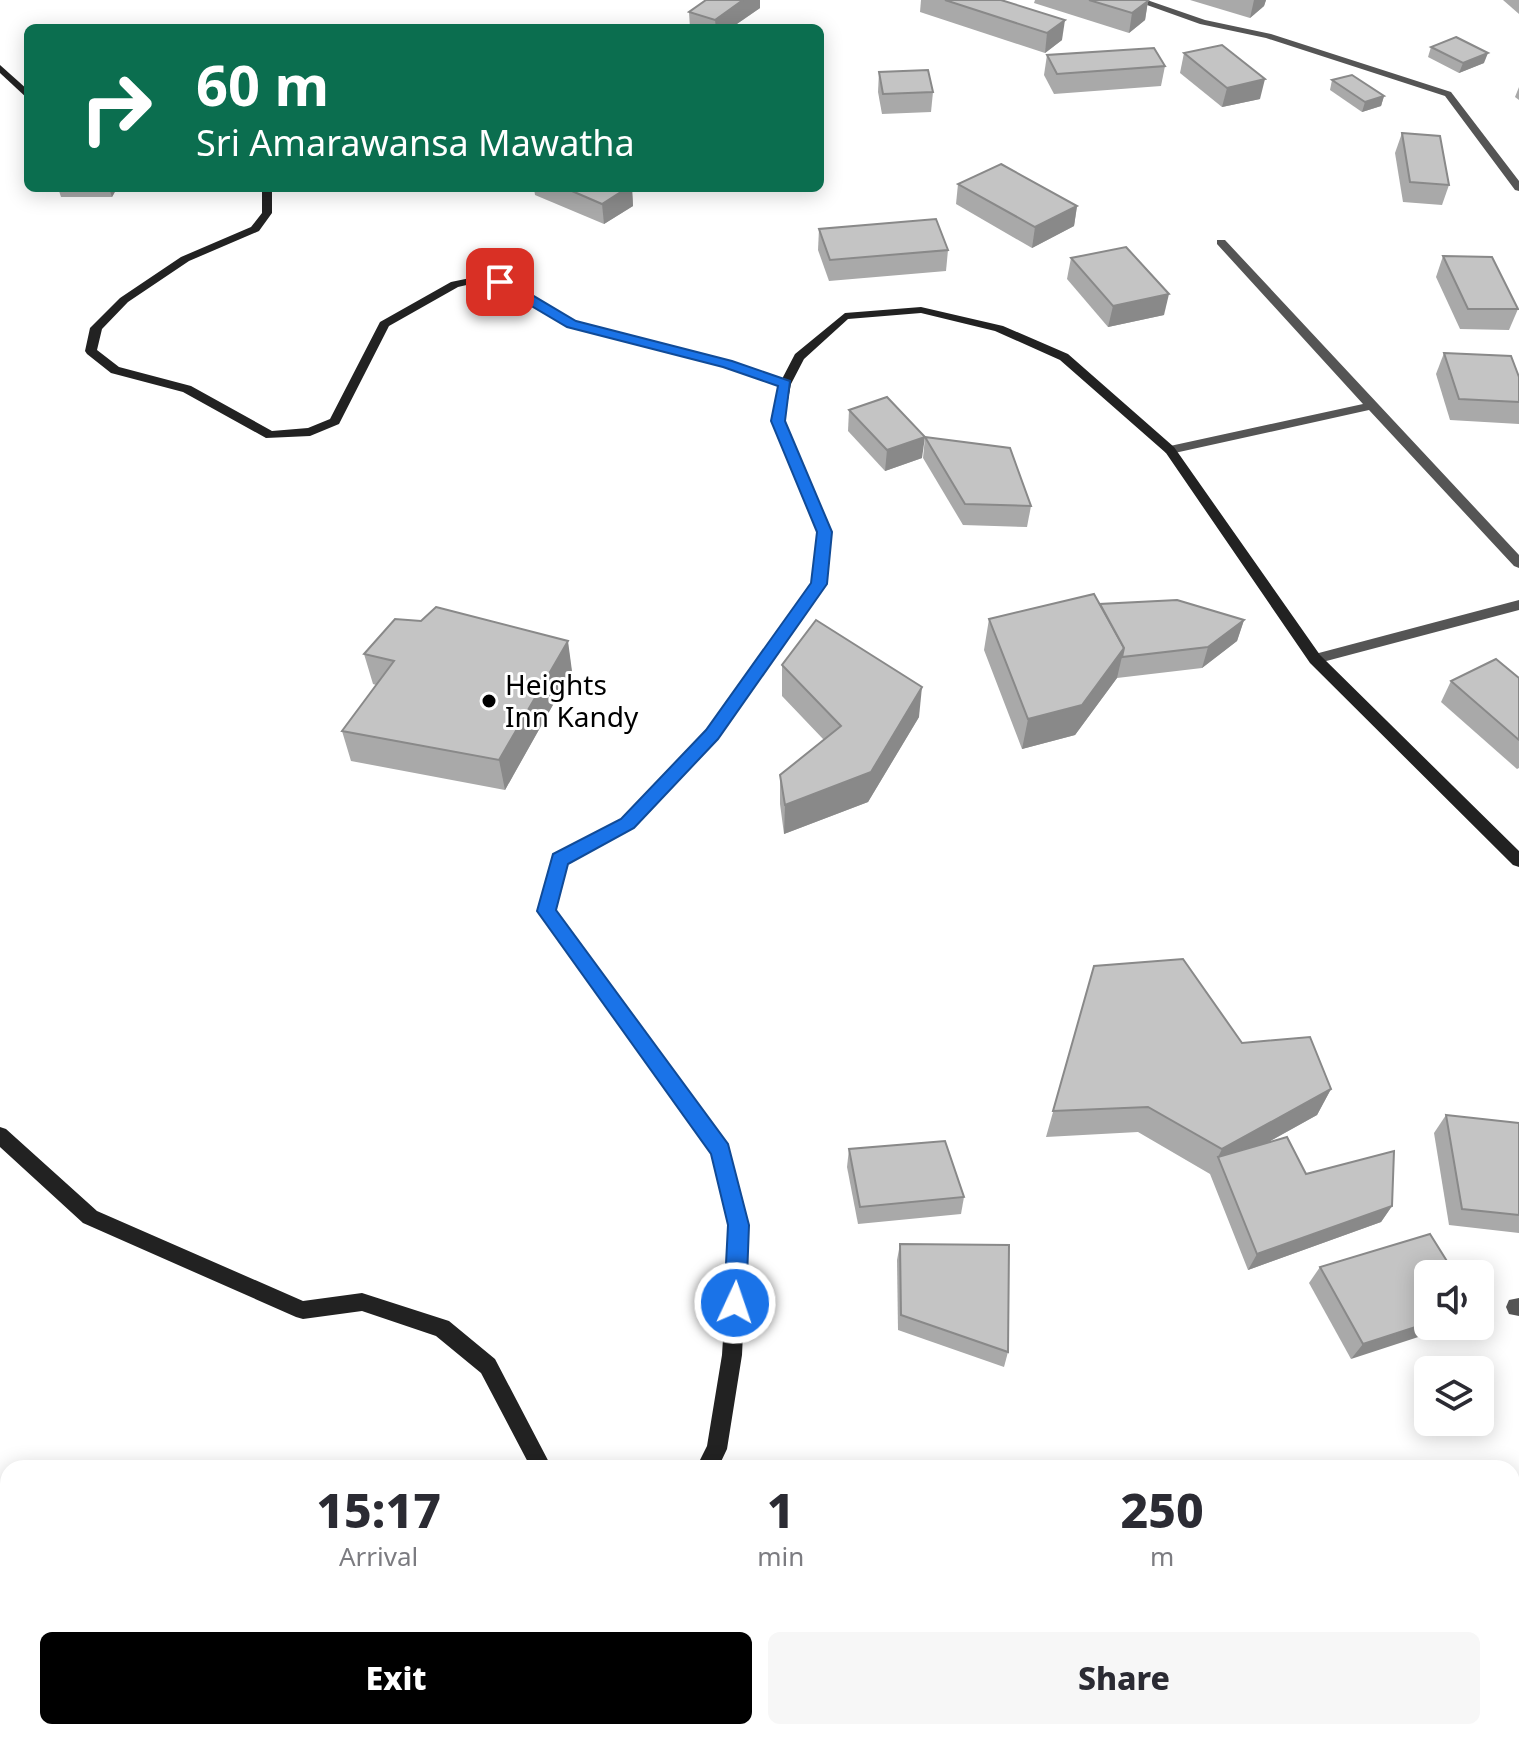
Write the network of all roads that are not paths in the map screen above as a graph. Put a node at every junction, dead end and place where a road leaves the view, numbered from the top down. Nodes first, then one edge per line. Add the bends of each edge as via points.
1 (1138, 0) edge
2 (0, 68) edge
3 (24, 92) edge
4 (1519, 188) edge
5 (267, 192) edge
6 (1221, 242) dead end
7 (785, 384) junction
8 (1372, 406) junction
9 (1170, 450) junction
10 (1519, 563) edge
11 (1519, 605) edge
12 (1315, 659) junction
13 (1519, 861) edge
14 (0, 1135) edge
15 (538, 1460) edge
16 (711, 1460) edge

1 - 4 street via 1448,94
2 - 3 street
5 - 7 street via 267,213 255,229 185,259 124,300 96,328 91,351 115,370 187,389 270,435 310,432 335,421 384,324 455,284 475,280 500,282 572,324
6 - 8 street
7 - 9 street via 799,357 845,316 921,310 999,328 1064,357
7 - 16 street via 778,421 825,532 819,584 712,734 628,824 560,859 546,911 721,1151 739,1225 732,1355 717,1449
8 - 9 street
8 - 10 street
9 - 12 street
11 - 12 street
12 - 13 street
14 - 15 street via 90,1217 303,1310 362,1302 442,1328 488,1366

